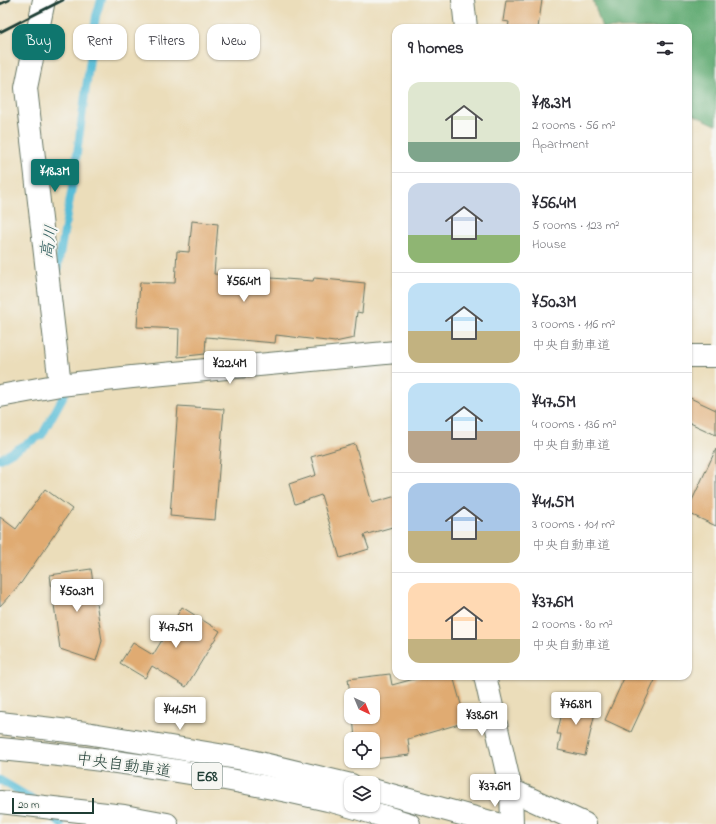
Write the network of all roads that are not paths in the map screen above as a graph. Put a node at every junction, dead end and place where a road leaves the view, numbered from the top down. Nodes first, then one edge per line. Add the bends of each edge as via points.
1 (44, 0) edge
2 (463, 0) edge
3 (466, 24) edge
4 (392, 352) edge
5 (692, 356) edge
6 (716, 356) edge
7 (60, 385) junction
8 (0, 396) edge
9 (486, 680) edge
10 (0, 723) edge
11 (0, 749) edge
12 (344, 782) edge
13 (511, 790) junction
14 (380, 792) edge
15 (0, 802) edge
16 (167, 824) edge
17 (409, 824) edge
18 (498, 824) edge
19 (512, 824) edge
20 (585, 824) edge

1 - 7 main road via 26,88
2 - 3 main road
4 - 7 main road
5 - 6 main road
7 - 8 main road
9 - 13 main road
10 - 12 main road via 86,733 243,759
11 - 17 main road, 中央自動車道 / E68 via 55,754 207,776 328,800
13 - 19 main road
13 - 20 main road
14 - 18 main road
15 - 16 main road via 124,816

